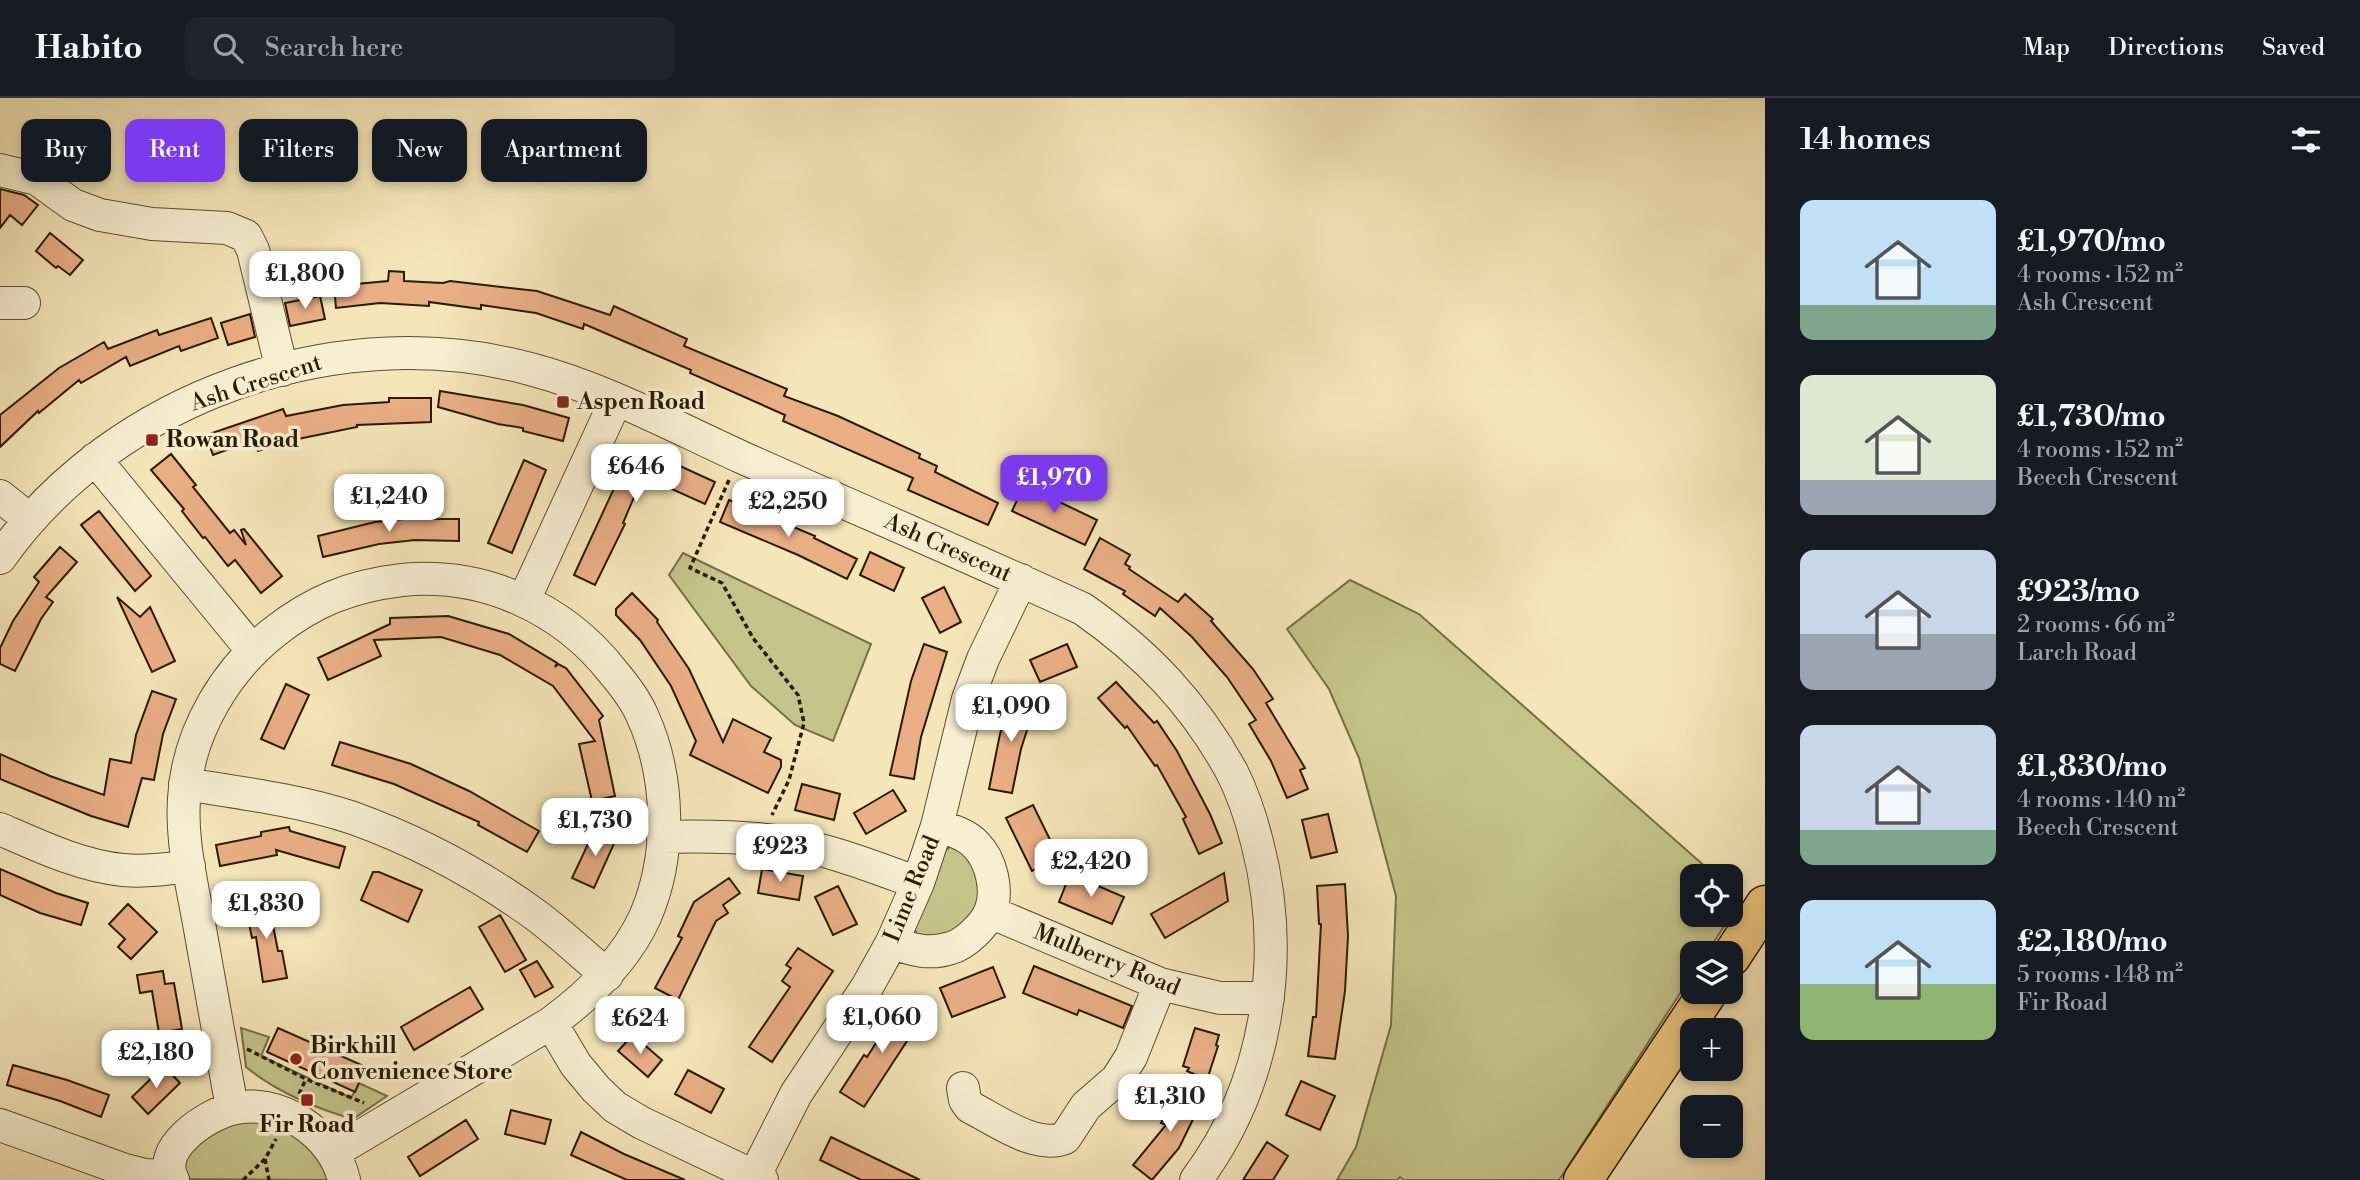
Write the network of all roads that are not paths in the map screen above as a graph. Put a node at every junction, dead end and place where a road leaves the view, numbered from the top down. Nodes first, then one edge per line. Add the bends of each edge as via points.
1 (0, 170) edge
2 (282, 370) junction
3 (615, 400) junction
4 (95, 459) junction
5 (0, 496) edge
6 (30, 520) junction
7 (0, 558) edge
8 (1021, 580) junction
9 (524, 600) junction
10 (252, 650) junction
11 (185, 784) junction
12 (937, 826) junction
13 (0, 829) edge
14 (663, 837) junction
15 (188, 866) junction
16 (918, 884) junction
17 (1765, 905) edge
18 (990, 912) junction
19 (1741, 941) edge
20 (892, 942) junction
21 (607, 975) junction
22 (1160, 984) junction
23 (1268, 998) junction
24 (1700, 1004) edge
25 (551, 1023) junction
26 (962, 1088) dead end
27 (232, 1108) junction
28 (2, 1130) edge
29 (339, 1166) edge
30 (172, 1178) edge
31 (758, 1178) edge
32 (1196, 1180) edge
33 (1583, 1180) edge

1 - 2 street via 37,179 73,205 100,215 152,224 218,227 246,236
2 - 3 street, Ash Crescent via 331,359 429,354 530,369
2 - 4 street, Ash Crescent via 160,417
3 - 8 street, Ash Crescent
3 - 9 street
4 - 6 street, Ash Crescent
4 - 10 street
5 - 6 street
6 - 7 street, Ash Crescent
8 - 12 street, Lime Road via 968,699
8 - 23 street, Ash Crescent via 1083,609 1155,667 1183,698 1233,774 1250,813 1269,902
9 - 10 street via 454,580 384,582 313,604
9 - 14 street via 586,642 641,712 660,772
10 - 11 street via 209,710
11 - 15 street
11 - 21 street via 300,804 353,818 403,839 460,867 529,911
12 - 16 street, Lime Road
12 - 18 street via 976,845 987,861 993,878
13 - 15 street via 99,866 146,871
14 - 16 street via 760,839 812,847
14 - 21 street via 655,887 644,918
15 - 27 street
16 - 20 street, Lime Road
17 - 19 main road
18 - 20 street via 953,948 921,951
18 - 22 street, Mulberry Road
20 - 31 street, Lime Road via 796,1094
21 - 25 street
22 - 23 street, Mulberry Road via 1220,998
22 - 26 street via 1131,1057 1065,1138 1045,1142 1030,1138 970,1107
23 - 32 street, Ash Crescent via 1251,1077 1223,1139
24 - 33 main road
25 - 29 street via 395,1116
25 - 31 street via 576,1065 615,1107
27 - 29 street via 271,1109 288,1115 309,1128
27 - 30 street via 211,1117 179,1142 169,1164
28 - 30 street via 125,1170

